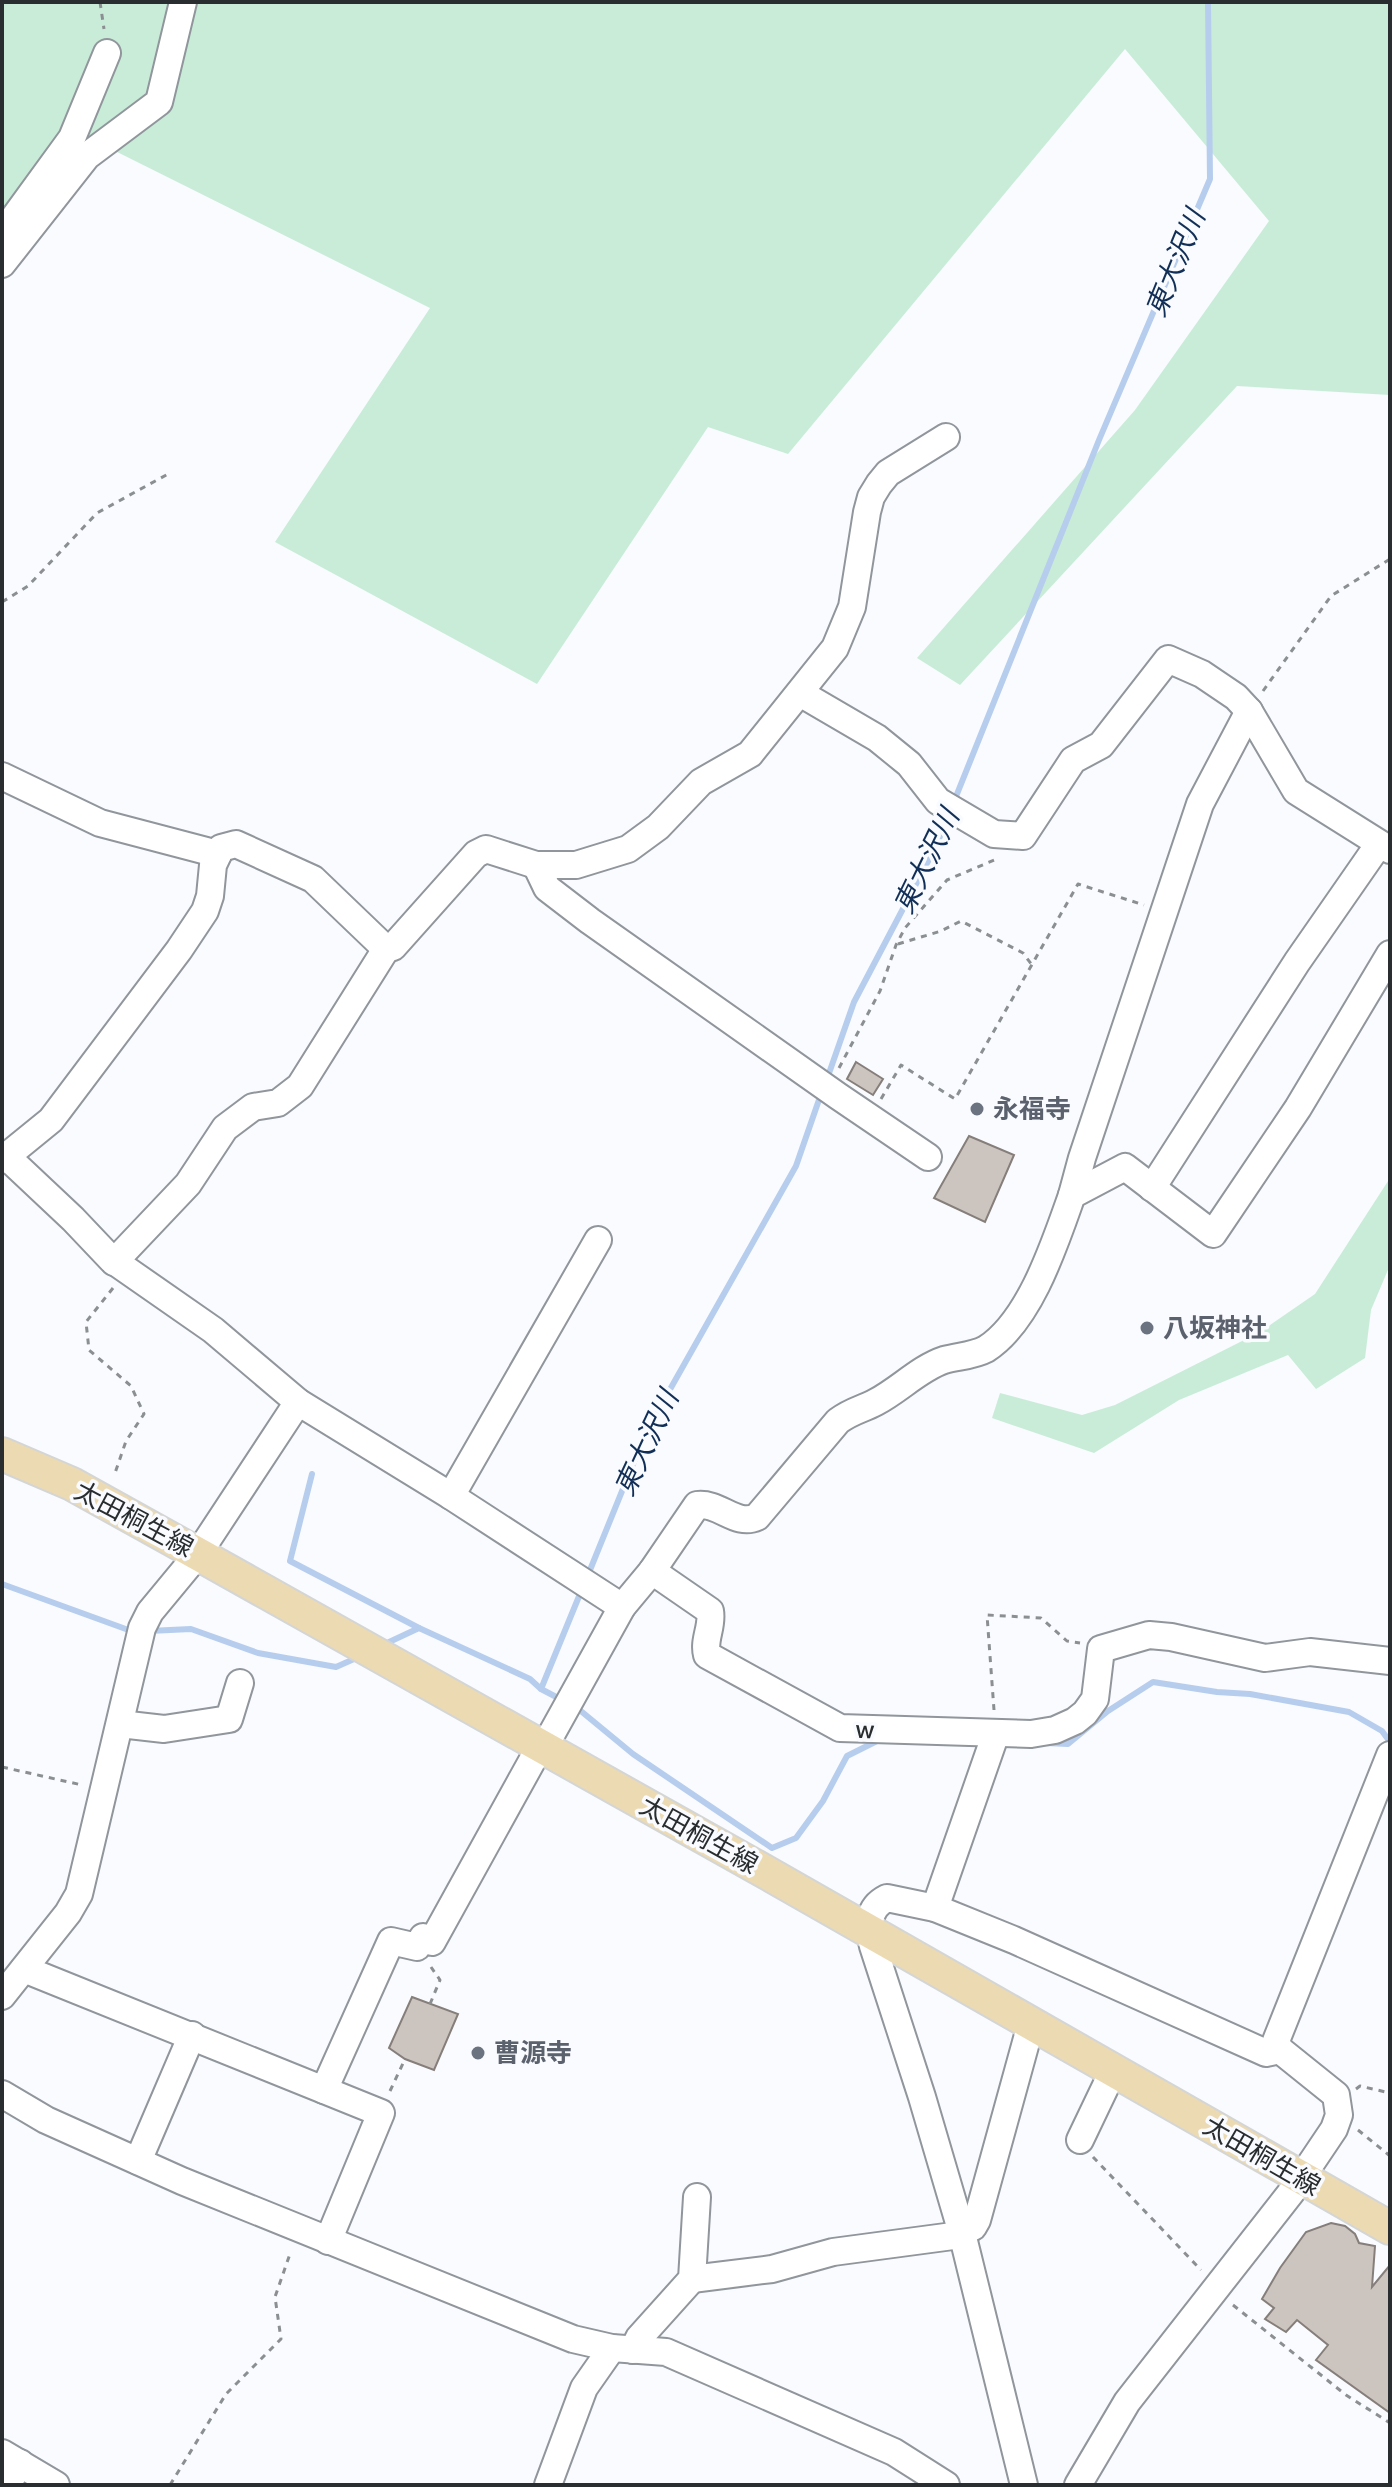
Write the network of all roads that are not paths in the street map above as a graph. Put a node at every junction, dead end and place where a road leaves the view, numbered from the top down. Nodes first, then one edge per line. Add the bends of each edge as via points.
1 (183, 2) edge
2 (107, 53) road end
3 (2, 234) edge
4 (2, 264) edge
5 (946, 437) dead end
6 (800, 693) junction
7 (1249, 711) junction
8 (2, 776) edge
9 (1385, 847) edge
10 (218, 854) junction
11 (536, 865) junction
12 (386, 949) junction
13 (1390, 956) edge
14 (928, 1157) dead end
15 (4, 1158) edge
16 (1152, 1188) junction
17 (1072, 1195) junction
18 (598, 1240) dead end
19 (121, 1266) junction
20 (298, 1402) junction
21 (2, 1454) edge
22 (451, 1496) junction
23 (198, 1554) junction
24 (652, 1571) junction
25 (622, 1607) junction
26 (1390, 1661) edge
27 (240, 1683) dead end
28 (120, 1724) junction
29 (994, 1740) junction
30 (543, 1746) junction
31 (1389, 1756) edge
32 (935, 1908) junction
33 (870, 1932) junction
34 (24, 1969) junction
35 (2, 1996) edge
36 (1031, 2024) junction
37 (192, 2035) junction
38 (1280, 2050) junction
39 (1113, 2071) junction
40 (324, 2090) junction
41 (2, 2094) edge
42 (1080, 2140) dead end
43 (138, 2161) junction
44 (1301, 2178) junction
45 (697, 2197) dead end
46 (1390, 2228) edge
47 (962, 2233) junction
48 (328, 2241) junction
49 (692, 2279) junction
50 (622, 2349) junction
51 (10, 2467) edge
52 (56, 2485) edge
53 (548, 2485) edge
54 (946, 2485) edge
55 (1024, 2485) edge
56 (1078, 2485) edge

1 - 4 street via 159,102 87,156
2 - 3 street via 72,138
5 - 6 street via 888,473 871,497 843,632
6 - 7 street via 877,738 909,764 938,801 994,834 1023,836 1073,760 1101,745 1168,659 1202,674
6 - 11 street via 750,754 701,782 658,827 628,849 576,865
7 - 9 street via 1296,791
7 - 17 street via 1200,804
8 - 10 street via 100,823
9 - 16 street via 1297,962
10 - 12 street via 236,844 313,879
10 - 15 street via 205,911 179,950 51,1120
11 - 12 street via 486,849 476,854
11 - 14 street via 547,888
12 - 19 street via 300,1086 278,1103 253,1107 225,1128 188,1184
13 - 16 street via 1298,1108 1213,1234
15 - 19 street
16 - 17 street via 1125,1167
17 - 24 street via 1025,1305 1003,1335 979,1353 942,1361 875,1403 852,1410 757,1517 743,1520 697,1505
18 - 22 street
19 - 20 street via 213,1330
20 - 22 street
20 - 23 street
21 - 23 main road, 太田桐生線 via 72,1484
22 - 25 street
23 - 28 street via 150,1612
23 - 30 main road, 太田桐生線
24 - 25 street
24 - 29 street, w via 710,1611 707,1655 840,1728
25 - 30 street
26 - 29 street, w via 1310,1652 1265,1658 1149,1635 1101,1649 1095,1699 1075,1721 1055,1730
27 - 28 street via 229,1719 164,1729
28 - 34 street via 79,1894
29 - 32 street
30 - 33 main road, 太田桐生線
30 - 40 street via 432,1942 423,1937 417,1947 391,1941
31 - 38 street via 1278,2029
32 - 33 street via 887,1898 871,1914
32 - 38 street via 1266,2053
33 - 36 main road, 太田桐生線
33 - 47 street
34 - 35 street
34 - 37 street
36 - 39 main road, 太田桐生線
36 - 47 street via 977,2220
37 - 40 street
37 - 43 street
38 - 44 street via 1330,2089 1339,2110 1334,2129
39 - 42 street
39 - 44 main road, 太田桐生線
40 - 48 street via 381,2113
41 - 43 street
43 - 48 street
44 - 46 main road, 太田桐生線
44 - 56 street via 1136,2390
45 - 49 street
47 - 49 street
47 - 55 street
48 - 50 street via 573,2339
49 - 50 street via 639,2338
50 - 53 street via 584,2388
50 - 54 street via 681,2358 894,2452
51 - 52 street

